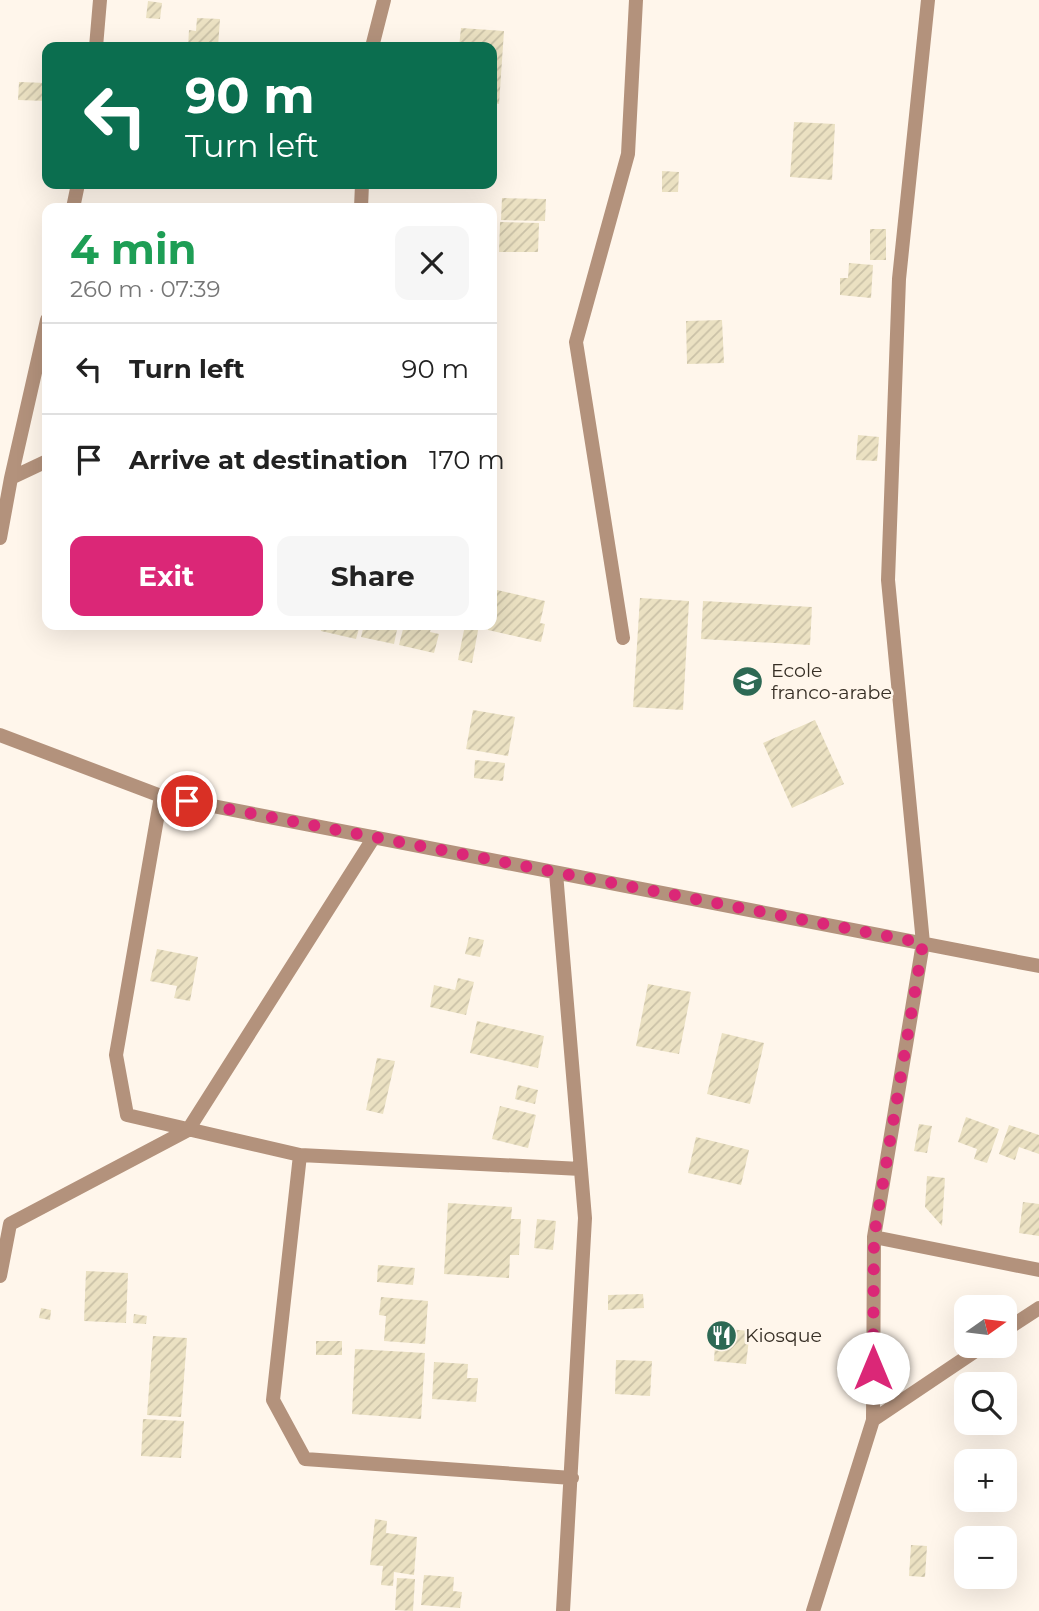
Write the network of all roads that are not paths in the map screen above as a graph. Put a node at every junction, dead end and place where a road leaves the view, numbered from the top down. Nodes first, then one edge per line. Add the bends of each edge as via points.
1 (100, 0) edge
2 (384, 0) edge
3 (636, 0) edge
4 (928, 0) edge
5 (96, 42) edge
6 (373, 42) edge
7 (42, 342) edge
8 (42, 463) edge
9 (11, 478) junction
10 (0, 538) edge
11 (623, 638) dead end
12 (0, 734) edge
13 (161, 796) junction
14 (374, 837) junction
15 (556, 873) junction
16 (923, 943) junction
17 (1039, 966) edge
18 (188, 1130) junction
19 (300, 1154) junction
20 (581, 1169) junction
21 (874, 1237) junction
22 (1039, 1270) edge
23 (0, 1276) edge
24 (1039, 1308) edge
25 (1017, 1322) edge
26 (965, 1358) edge
27 (873, 1420) junction
28 (572, 1478) junction
29 (563, 1611) edge
30 (813, 1611) edge

1 - 5 street
2 - 6 street
3 - 11 street via 628,154 576,342
4 - 16 street via 899,279 888,580
7 - 9 street
8 - 9 street
9 - 10 street
12 - 13 street
13 - 14 street
13 - 18 street via 116,1055 127,1115
14 - 15 street
14 - 18 street
15 - 16 street
15 - 20 street
16 - 17 street
16 - 21 street
18 - 19 street
18 - 23 street via 10,1224
19 - 20 street
19 - 28 street via 274,1400 305,1459
20 - 28 street via 585,1218
21 - 22 street
21 - 27 street
24 - 25 street
26 - 27 street
27 - 30 street
28 - 29 street

